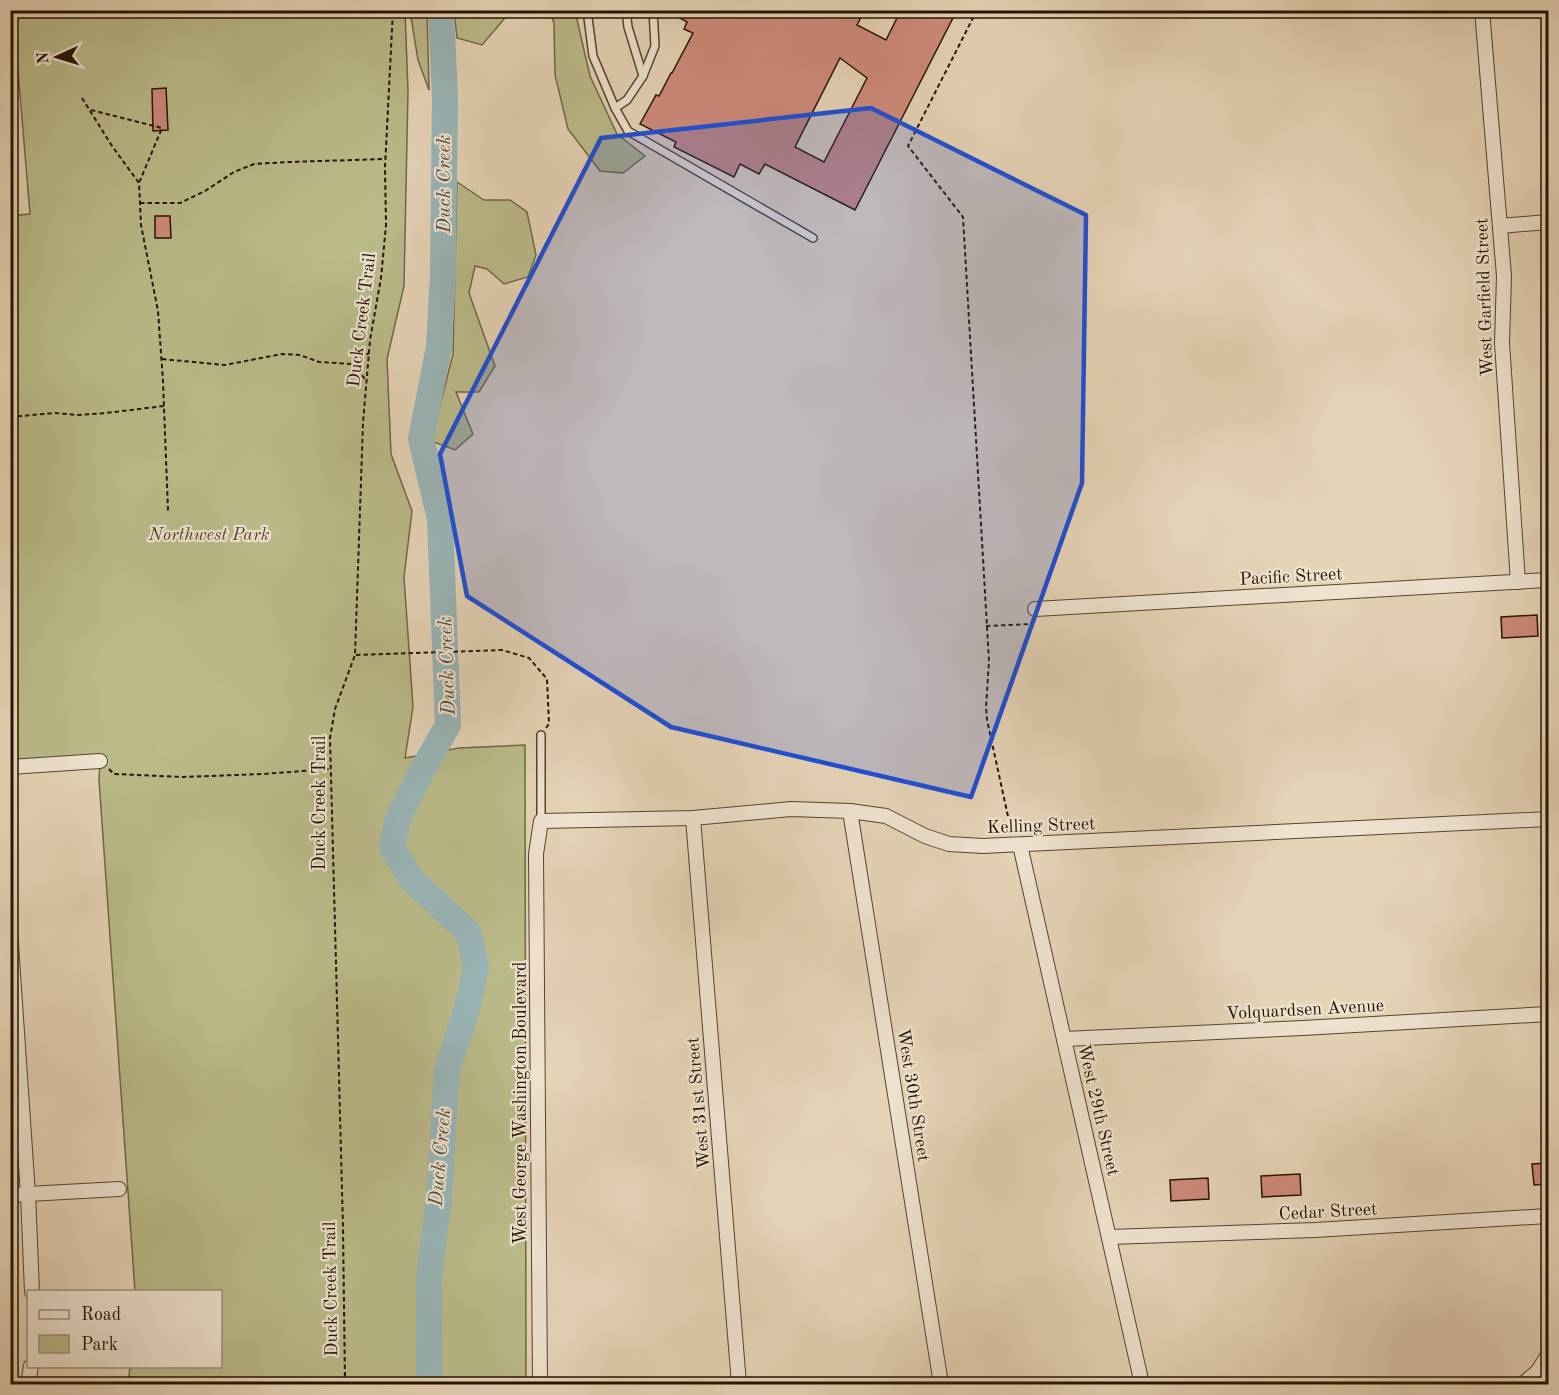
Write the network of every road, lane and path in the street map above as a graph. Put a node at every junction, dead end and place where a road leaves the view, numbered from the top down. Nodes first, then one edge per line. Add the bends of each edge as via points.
1 (393, 10) edge
2 (587, 10) edge
3 (626, 10) edge
4 (653, 10) edge
5 (977, 10) edge
6 (1482, 10) edge
7 (644, 76) junction
8 (82, 98) dead end
9 (615, 108) junction
10 (89, 109) junction
11 (385, 159) junction
12 (140, 183) junction
13 (140, 202) junction
14 (1548, 222) edge
15 (1500, 226) junction
16 (813, 238) dead end
17 (369, 352) junction
18 (161, 359) junction
19 (352, 364) junction
20 (366, 381) junction
21 (164, 406) junction
22 (10, 417) edge
23 (168, 511) dead end
24 (1548, 580) edge
25 (1518, 582) junction
26 (1035, 609) joint
27 (986, 626) junction
28 (355, 655) junction
29 (540, 735) joint
30 (100, 761) joint
31 (10, 767) edge
32 (330, 769) junction
33 (850, 811) junction
34 (693, 818) junction
35 (1548, 819) edge
36 (541, 821) junction
37 (1020, 844) junction
38 (10, 930) edge
39 (1548, 1014) edge
40 (1064, 1039) junction
41 (119, 1189) dead end
42 (28, 1194) junction
43 (10, 1195) edge
44 (1548, 1216) edge
45 (1109, 1237) junction
46 (32, 1290) edge
47 (1548, 1355) edge
48 (31, 1368) edge
49 (28, 1384) edge
50 (345, 1384) edge
51 (540, 1384) edge
52 (739, 1384) edge
53 (941, 1384) edge
54 (1142, 1384) edge
55 (1523, 1384) edge

1 - 11 path, Duck Creek Trail
2 - 9 lane via 593,56
3 - 7 lane
4 - 7 lane via 655,46
5 - 27 path via 908,146 963,217
6 - 15 street, West Garfield Street
7 - 9 lane via 627,100
8 - 10 path
9 - 16 lane via 628,131
10 - 12 path
10 - 12 path via 162,128
11 - 13 path via 254,164 180,204
11 - 17 path, Duck Creek Trail via 386,225
12 - 13 path
13 - 18 path via 158,311
14 - 15 street
15 - 25 street, West Garfield Street via 1504,276 1502,343
17 - 19 path
17 - 20 path, Duck Creek Trail
18 - 19 path via 225,365 282,354
18 - 21 path
19 - 20 path
20 - 28 path, Duck Creek Trail
21 - 22 path via 87,415
21 - 23 path
24 - 25 street, Pacific Street
25 - 26 street, Pacific Street
26 - 27 path via 1031,624
27 - 37 path via 987,720 1012,834
28 - 29 path via 502,650 529,658 547,679 549,724
28 - 32 path, Duck Creek Trail via 335,709
29 - 36 lane
30 - 31 street
30 - 32 path via 114,774 183,777
32 - 50 path, Duck Creek Trail
33 - 34 street, Kelling Street via 791,809
33 - 37 street, Kelling Street via 886,816 949,844
33 - 53 street, West 30th Street
34 - 36 street, Kelling Street
34 - 52 street, West 31st Street
35 - 37 street, Kelling Street
36 - 51 street, West George Washington Boulevard via 536,854
37 - 40 street, West 29th Street
38 - 42 street
39 - 40 street, Volquardsen Avenue
40 - 45 street, West 29th Street
41 - 42 street
42 - 43 street
42 - 46 street
44 - 45 street, Cedar Street
45 - 54 street, West 29th Street
47 - 55 street via 1539,1371
48 - 49 street

